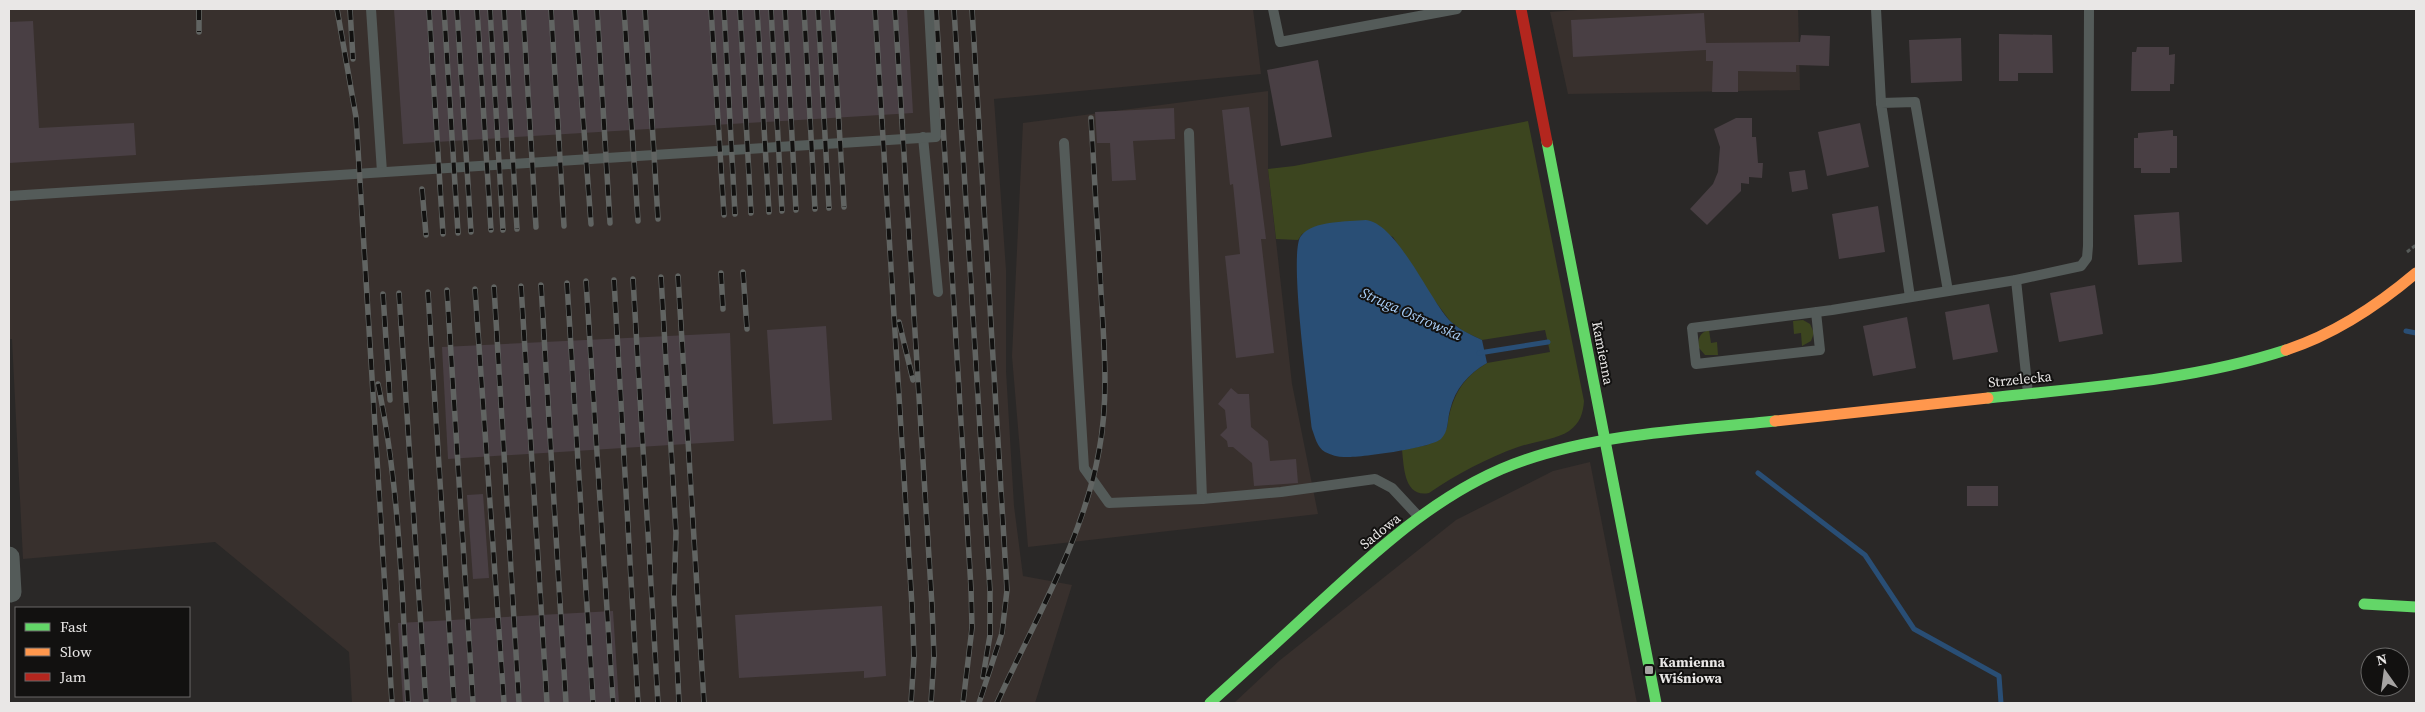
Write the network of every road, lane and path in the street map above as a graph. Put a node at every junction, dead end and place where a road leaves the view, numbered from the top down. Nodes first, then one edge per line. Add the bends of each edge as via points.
1 (371, 9) edge
2 (929, 9) edge
3 (1273, 9) edge
4 (1457, 9) edge
5 (1521, 9) edge
6 (1876, 9) edge
7 (2089, 9) edge
8 (1411, 13) edge
9 (1881, 103) junction
10 (1189, 133) dead end
11 (923, 137) junction
12 (1064, 144) dead end
13 (382, 172) junction
14 (9, 196) edge
15 (2416, 274) edge
16 (2016, 280) junction
17 (1948, 291) junction
18 (938, 292) dead end
19 (1910, 297) junction
20 (1816, 312) junction
21 (2028, 394) junction
22 (1603, 440) junction
23 (1202, 499) junction
24 (1419, 518) junction
25 (9, 557) edge
26 (9, 592) edge
27 (2364, 604) dead end
28 (2416, 607) edge
29 (1210, 703) edge
30 (1656, 703) edge

1 - 13 lane
2 - 11 lane via 936,137
3 - 8 lane via 1280,42
4 - 8 lane
5 - 22 street, Kamienna
6 - 9 lane
7 - 16 lane via 2087,258 2081,266
9 - 17 lane via 1915,102
9 - 19 lane
10 - 23 lane
11 - 13 lane
11 - 18 lane
12 - 23 lane via 1084,468 1109,503
13 - 14 lane
15 - 21 street, Strzelecka via 2337,329 2259,360 2182,376
16 - 17 lane
16 - 21 lane
17 - 19 lane
19 - 20 lane
20 - 20 lane via 1692,328 1696,364 1820,350
21 - 22 street, Strzelecka
22 - 24 street, Sadowa via 1524,460 1476,481
22 - 30 street, Kamienna
23 - 24 lane via 1281,492 1376,478 1392,488
24 - 29 street, Sadowa via 1370,557
25 - 26 street
27 - 28 street

